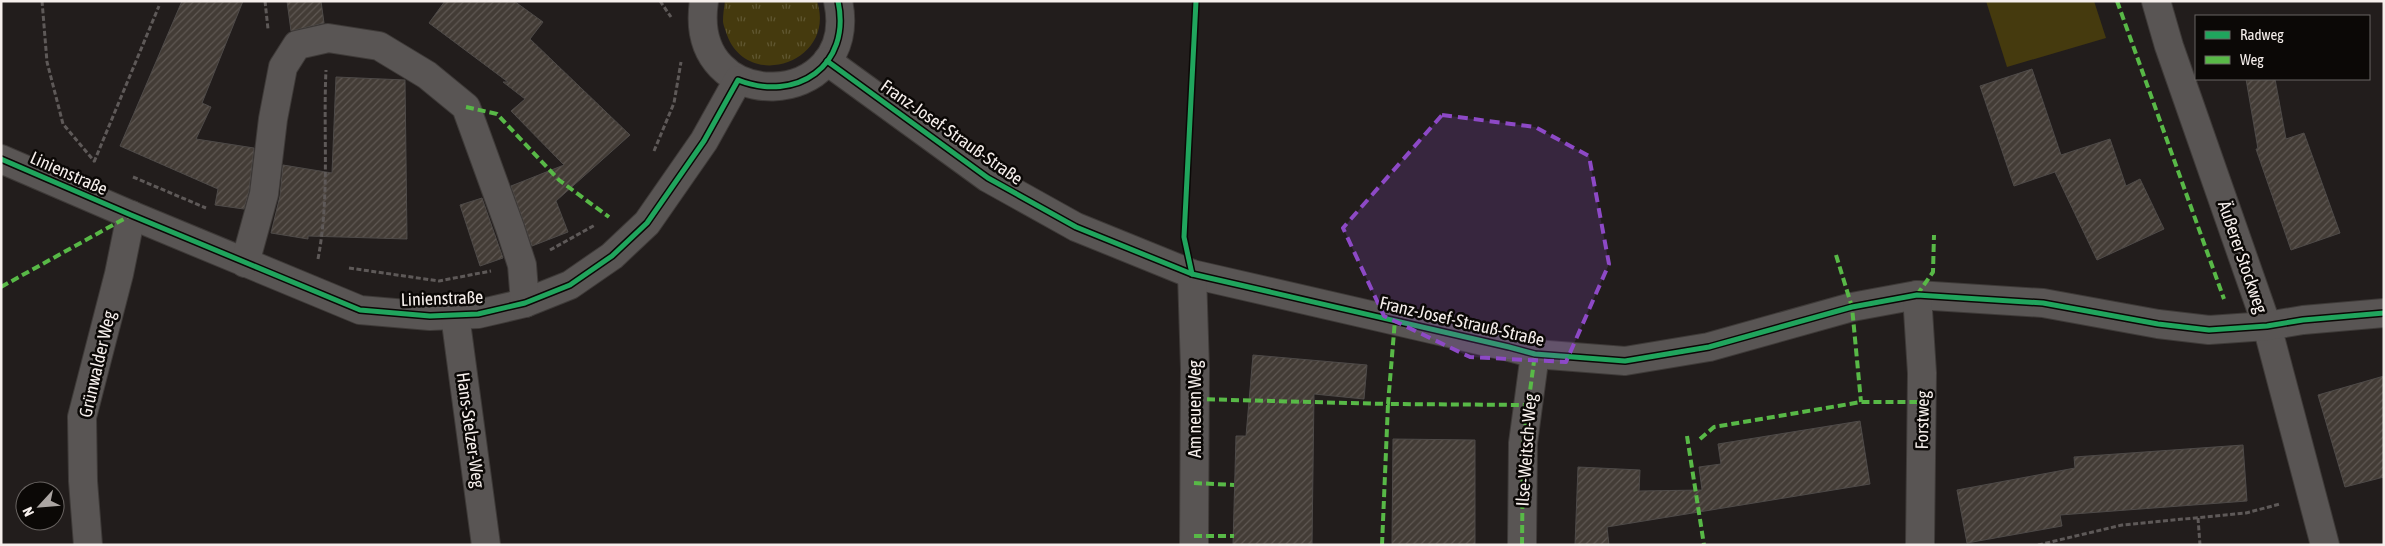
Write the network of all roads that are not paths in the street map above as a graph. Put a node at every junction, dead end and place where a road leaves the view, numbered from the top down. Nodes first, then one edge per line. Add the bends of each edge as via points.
1 (704, 1) edge
2 (838, 1) edge
3 (2156, 1) edge
4 (827, 62) junction
5 (738, 80) junction
6 (1, 159) edge
7 (130, 216) junction
8 (245, 263) junction
9 (1192, 274) junction
10 (1917, 295) junction
11 (525, 303) junction
12 (2384, 313) edge
13 (455, 315) junction
14 (2267, 326) junction
15 (1535, 354) junction
16 (88, 545) edge
17 (486, 545) edge
18 (1194, 545) edge
19 (1522, 545) edge
20 (1920, 545) edge
21 (2325, 545) edge

1 - 5 street via 703,31 708,46 715,60
2 - 4 street via 840,30
3 - 14 street, Äußerer Stockweg
4 - 5 street via 808,78 786,87 761,88
4 - 9 street, Franz-Josef-Strauß-Straße via 988,178 1076,227
5 - 11 street, Linienstraße via 704,141 647,223 612,256 570,286
6 - 7 street, Linienstraße
7 - 8 street, Linienstraße
7 - 16 street, Grünwalder Weg via 82,417
8 - 11 street via 264,194 283,67 296,45 328,38 379,46 427,75 466,107 522,265
8 - 13 street, Linienstraße via 360,310 422,316
9 - 15 street, Franz-Josef-Strauß-Straße
9 - 18 street, Am neuen Weg
10 - 14 street, Franz-Josef-Strauß-Straße via 2044,303 2210,330
10 - 15 street, Franz-Josef-Strauß-Straße via 1852,307 1709,347 1624,361
10 - 20 street, Forstweg via 1922,373
11 - 13 street, Linienstraße via 478,314
12 - 14 street, Franz-Josef-Strauß-Straße
13 - 17 street, Hans-Stelzer-Weg
14 - 21 street, Äußerer Stockweg
15 - 19 street, Ilse-Weitsch-Weg via 1523,443

